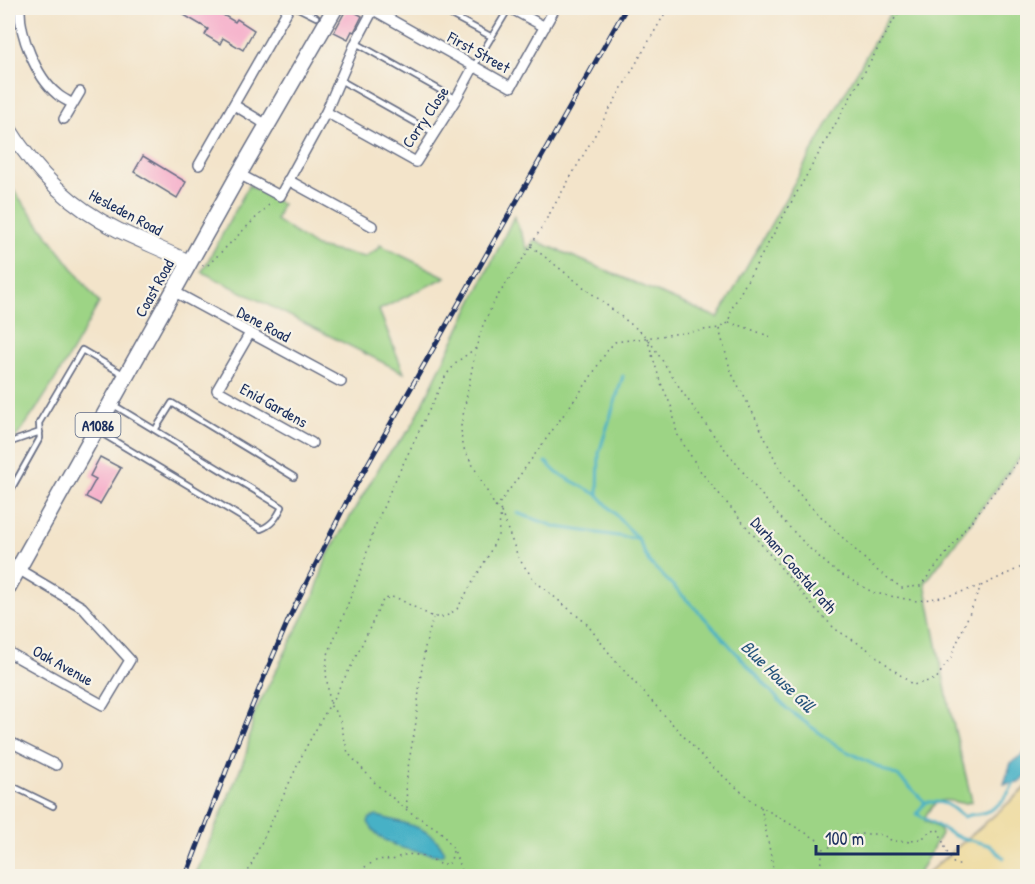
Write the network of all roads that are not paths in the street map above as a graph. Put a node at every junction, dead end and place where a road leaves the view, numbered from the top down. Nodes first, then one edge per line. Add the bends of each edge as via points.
1 (20, 8) edge
2 (289, 8) edge
3 (298, 8) edge
4 (335, 8) edge
5 (438, 8) edge
6 (509, 8) edge
7 (555, 8) edge
8 (372, 9) edge
9 (316, 17) dead end
10 (544, 27) junction
11 (492, 37) junction
12 (356, 42) junction
13 (474, 66) junction
14 (340, 80) junction
15 (80, 92) dead end
16 (456, 99) junction
17 (73, 104) junction
18 (234, 105) junction
19 (326, 112) junction
20 (64, 119) dead end
21 (267, 124) junction
22 (8, 127) edge
23 (434, 133) junction
24 (199, 165) dead end
25 (239, 174) junction
26 (288, 180) junction
27 (372, 226) dead end
28 (189, 262) junction
29 (173, 291) junction
30 (250, 333) junction
31 (126, 376) junction
32 (341, 382) dead end
33 (110, 403) junction
34 (95, 430) junction
35 (155, 430) junction
36 (40, 432) junction
37 (8, 443) edge
38 (312, 443) dead end
39 (294, 477) dead end
40 (8, 495) edge
41 (18, 569) junction
42 (8, 587) edge
43 (8, 652) edge
44 (8, 741) edge
45 (56, 765) dead end
46 (8, 784) edge
47 (53, 806) dead end

1 - 17 street via 23,36 32,59 56,94
2 - 18 street
3 - 9 lane
4 - 21 main road, Coast Road / A1086
5 - 11 lane
6 - 10 street
6 - 11 lane
7 - 10 street
8 - 12 street
8 - 13 street, First Street
10 - 13 street, First Street via 511,87
11 - 13 lane
12 - 14 street
12 - 16 lane
13 - 16 street, Corry Close
14 - 19 street
14 - 23 lane
15 - 17 street
16 - 23 street, Corry Close
17 - 20 street
18 - 21 street
18 - 24 street
19 - 23 street, Corry Close via 416,162
19 - 26 street
21 - 25 main road, Coast Road / A1086
22 - 28 main road, Hesleden Road via 61,193 116,229
25 - 26 street via 280,196
25 - 28 main road, Coast Road / A1086
26 - 27 street
28 - 29 main road, Coast Road / A1086
29 - 30 street, Dene Road
29 - 31 main road, Coast Road / A1086
30 - 32 street, Dene Road
30 - 38 street, Enid Gardens via 217,390
31 - 33 main road, Coast Road / A1086
31 - 36 lane via 82,350 39,423
33 - 34 main road, Coast Road / A1086
33 - 35 lane
34 - 35 lane via 261,528 277,517 282,507
34 - 41 main road, Coast Road / A1086
35 - 39 lane via 172,404
36 - 37 lane
36 - 40 lane
41 - 42 main road, Coast Road / A1086
41 - 43 street, Oak Avenue via 82,607 130,660 103,705
44 - 45 street
46 - 47 lane

